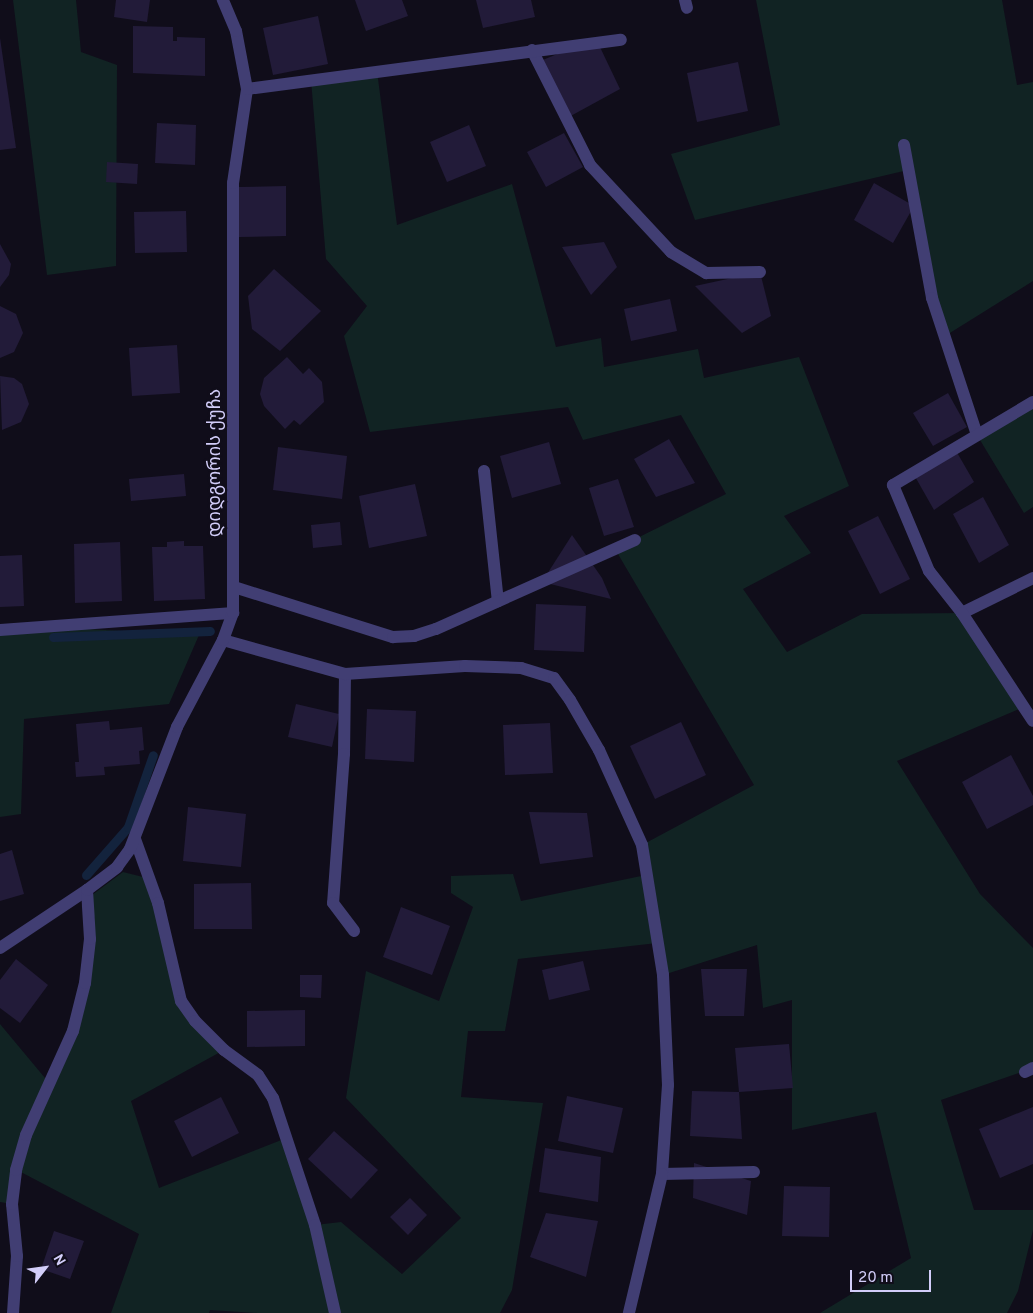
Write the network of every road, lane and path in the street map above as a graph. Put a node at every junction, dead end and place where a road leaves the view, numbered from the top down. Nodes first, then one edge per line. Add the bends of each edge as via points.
1 (223, 0) edge
2 (621, 40) dead end
3 (532, 50) junction
4 (247, 89) junction
5 (904, 145) dead end
6 (760, 272) dead end
7 (1033, 402) edge
8 (977, 435) junction
9 (484, 471) dead end
10 (635, 540) dead end
11 (1033, 578) edge
12 (234, 587) junction
13 (498, 601) junction
14 (962, 612) junction
15 (233, 613) junction
16 (0, 630) edge
17 (224, 640) junction
18 (344, 674) junction
19 (1033, 721) edge
20 (135, 838) junction
21 (87, 890) junction
22 (354, 931) dead end
23 (0, 948) edge
24 (754, 1172) dead end
25 (662, 1174) junction
26 (13, 1313) edge
27 (335, 1313) edge
28 (629, 1313) edge

1 - 4 street, დიდგორის ქუჩა via 236,31
2 - 3 street
3 - 4 street
3 - 6 street via 590,165 671,252 706,272
4 - 12 street, დიდგორის ქუჩა via 233,183
5 - 8 street via 932,298
7 - 8 street
8 - 14 street via 893,485 929,571
9 - 13 street
10 - 13 street
11 - 14 street
12 - 13 street via 393,637 436,630
12 - 15 street, დიდგორის ქუჩა
14 - 19 street
15 - 16 street
15 - 17 street, დიდგორის ქუჩა
17 - 18 street
17 - 20 street, დიდგორის ქუჩა via 177,727
18 - 22 street via 344,754 333,904
18 - 25 street via 465,666 521,668 554,678 570,700 598,750 642,845 662,975 668,1085
20 - 21 street, დიდგორის ქუჩა via 117,867
20 - 27 street via 158,903 181,1001 195,1021 224,1050 258,1075 281,1116 315,1225
21 - 23 street, დიდგორის ქუჩა
21 - 26 street via 90,939 85,983 73,1031 26,1135 16,1170 12,1204 16,1256
24 - 25 street
25 - 28 street

